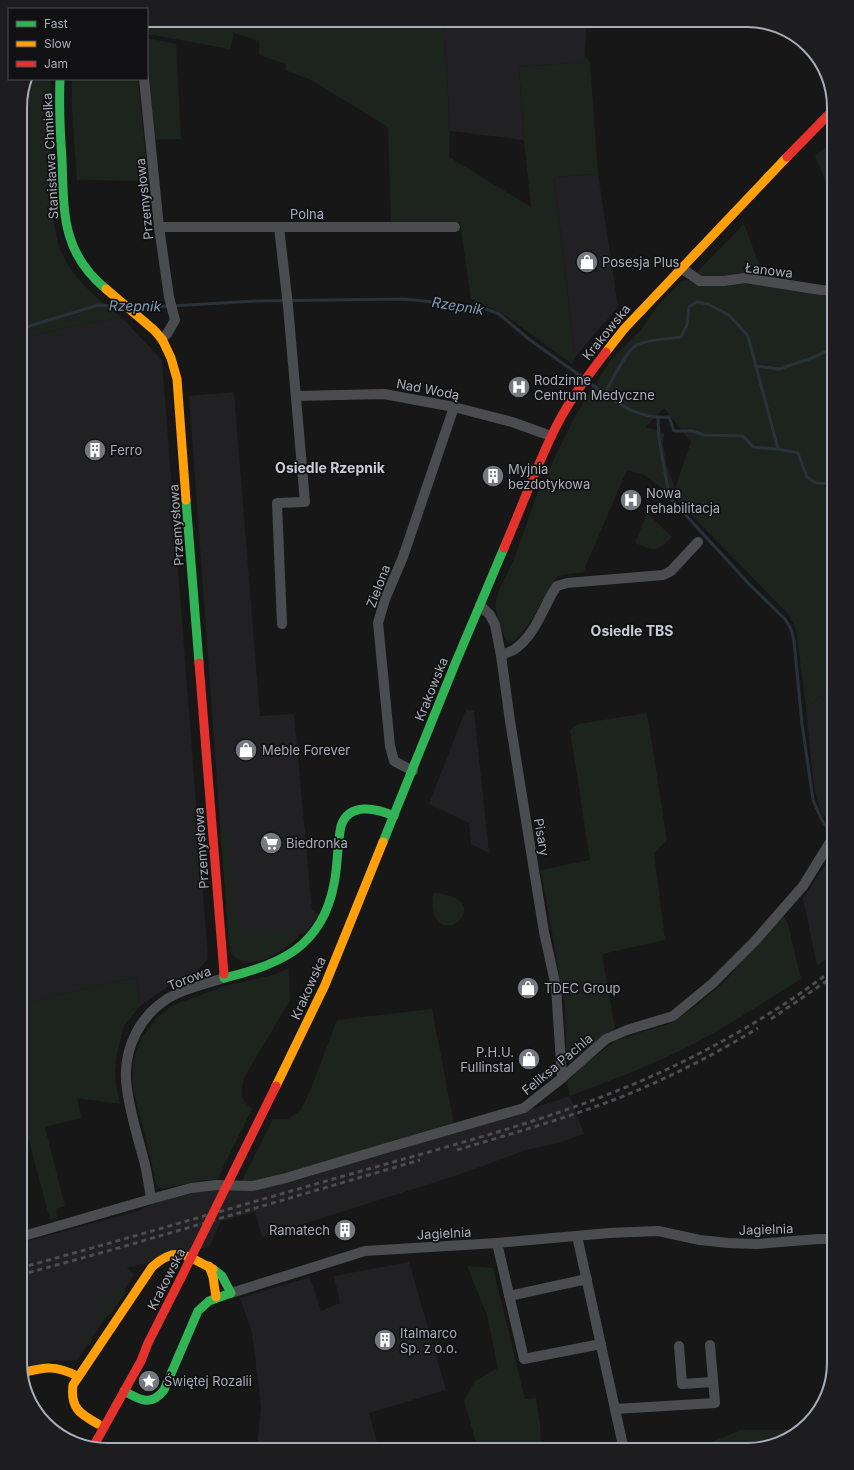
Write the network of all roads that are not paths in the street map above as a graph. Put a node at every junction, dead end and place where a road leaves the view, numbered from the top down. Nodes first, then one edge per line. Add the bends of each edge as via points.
1 (60, 80) edge
2 (144, 80) edge
3 (827, 116) edge
4 (159, 227) junction
5 (279, 227) junction
6 (455, 227) dead end
7 (681, 268) junction
8 (827, 290) edge
9 (161, 339) junction
10 (296, 396) junction
11 (454, 406) junction
12 (551, 436) junction
13 (698, 542) dead end
14 (480, 605) junction
15 (282, 624) dead end
16 (501, 655) junction
17 (413, 771) junction
18 (394, 816) junction
19 (827, 847) edge
20 (224, 978) junction
21 (562, 1078) junction
22 (151, 1199) junction
23 (27, 1235) edge
24 (577, 1236) junction
25 (827, 1239) edge
26 (497, 1243) junction
27 (209, 1266) junction
28 (587, 1279) junction
29 (231, 1293) junction
30 (509, 1296) junction
31 (216, 1298) junction
32 (148, 1343) junction
33 (601, 1344) junction
34 (710, 1345) dead end
35 (679, 1346) dead end
36 (28, 1372) edge
37 (77, 1376) junction
38 (713, 1382) junction
39 (124, 1391) junction
40 (615, 1409) junction
41 (98, 1424) junction
42 (89, 1441) edge
43 (96, 1442) edge
44 (622, 1443) edge

1 - 9 street, Stanisława Chmielka via 66,224 72,244 86,270 142,318
2 - 4 street, Przemysłowa
3 - 7 street, Krakowska
4 - 5 street, Polna
4 - 9 street, Przemysłowa via 174,320 167,334
5 - 6 street, Polna
5 - 10 street
7 - 8 street, Łanowa via 700,281 745,278
7 - 12 street, Krakowska via 624,329 592,370
9 - 20 street, Przemysłowa via 175,368 180,399
10 - 11 street, Nad Wodą via 384,394
10 - 15 street via 305,502 277,503
11 - 12 street, Nad Wodą
11 - 17 street, Zielona via 378,623 390,746 394,761
12 - 14 street, Krakowska
13 - 16 street via 671,571 663,575 557,586 522,644
14 - 16 street, Pisary via 495,625
14 - 17 street, Krakowska
16 - 21 street, Pisary via 544,932 556,987
17 - 18 street, Krakowska
18 - 20 street, Torowa via 366,809 351,812 346,816 341,832 333,888 324,915 312,933 288,957 273,965
18 - 32 street, Krakowska, bridge via 325,985
19 - 21 street, Feliksa Pachla via 803,886 755,941 712,983 673,1016 626,1030 606,1039
20 - 22 street, Torowa via 186,990 162,1002 141,1024 131,1044 126,1066 126,1088
21 - 22 street, Feliksa Pachla via 524,1108 286,1178 252,1186 217,1185 191,1188
22 - 23 street
24 - 25 street, Jagielnia via 658,1231 728,1243 757,1244
24 - 26 street, Jagielnia
24 - 28 street
26 - 29 street, Jagielnia via 365,1251
26 - 30 street
27 - 29 street via 219,1272
27 - 31 street
27 - 37 street via 182,1254 168,1255 160,1260 148,1273
28 - 30 street
28 - 33 street
29 - 31 street, Jagielnia
30 - 33 street via 524,1358
31 - 39 street, Jagielnia via 209,1300 198,1311 161,1396 145,1401
32 - 39 street, Krakowska
32 - 41 street, Krakowska via 134,1359
33 - 40 street
34 - 38 street
35 - 38 street via 682,1384
36 - 37 street via 51,1367 63,1369
37 - 41 street via 71,1392 72,1403 80,1414
38 - 40 street via 715,1404
39 - 43 street, Krakowska
40 - 44 street
41 - 42 street, Krakowska

